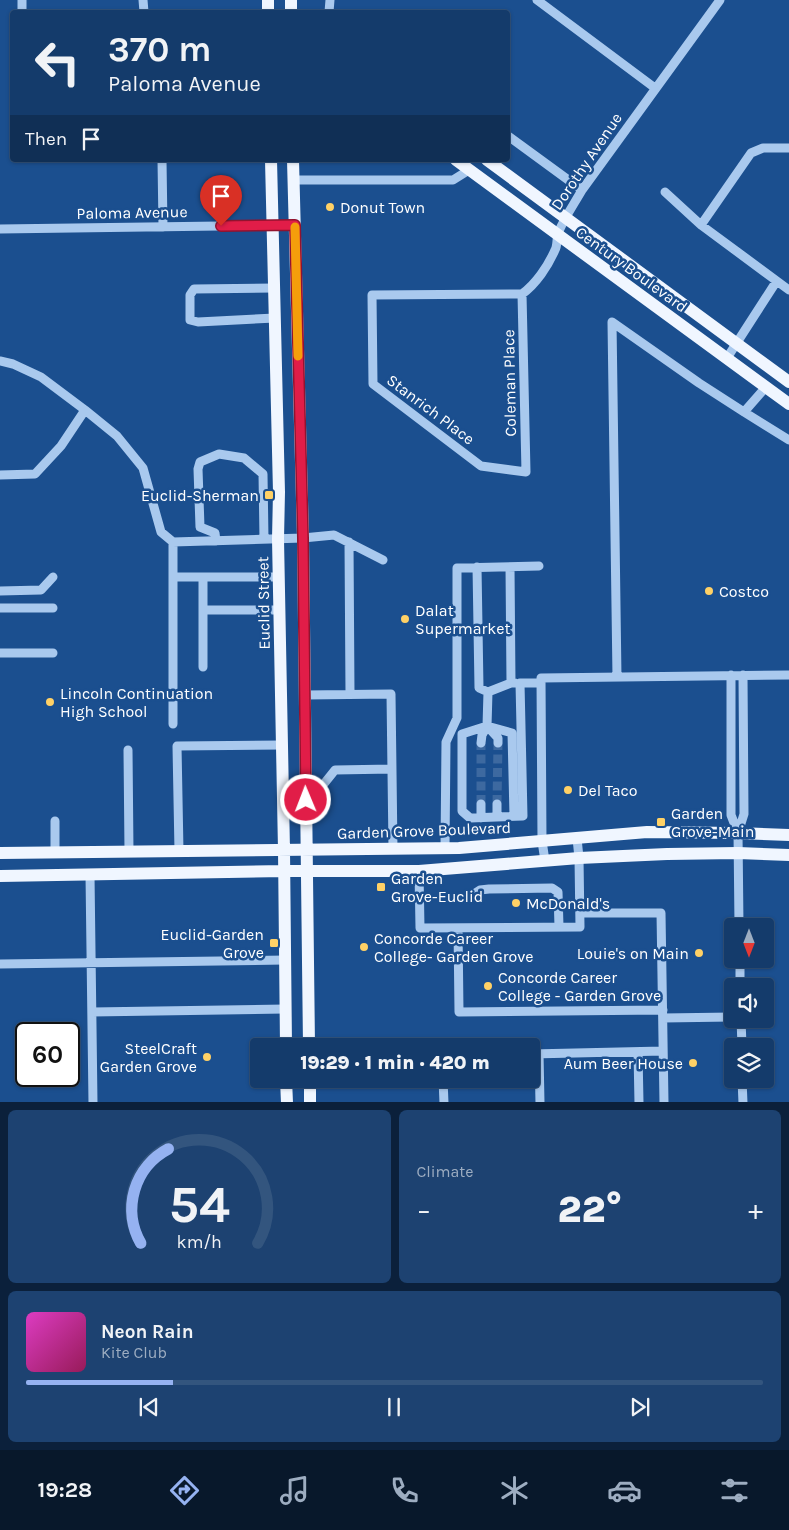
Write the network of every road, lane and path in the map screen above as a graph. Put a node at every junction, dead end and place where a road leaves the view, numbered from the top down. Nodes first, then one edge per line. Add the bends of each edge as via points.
1 (720, 0) edge
2 (541, 1) edge
3 (655, 88) junction
4 (510, 137) edge
5 (789, 148) edge
6 (162, 162) edge
7 (271, 162) edge
8 (294, 162) edge
9 (459, 162) edge
10 (480, 162) edge
11 (490, 162) edge
12 (470, 170) junction
13 (294, 180) junction
14 (582, 190) junction
15 (665, 192) dead end
16 (565, 218) junction
17 (273, 225) junction
18 (295, 225) junction
19 (701, 225) junction
20 (163, 226) junction
21 (0, 229) edge
22 (558, 235) junction
23 (776, 282) junction
24 (274, 288) junction
25 (789, 290) edge
26 (522, 294) junction
27 (275, 318) junction
28 (736, 344) junction
29 (726, 358) junction
30 (0, 361) edge
31 (783, 374) edge
32 (789, 382) edge
33 (766, 387) junction
34 (789, 404) edge
35 (85, 410) junction
36 (744, 412) junction
37 (789, 440) edge
38 (526, 472) joint
39 (0, 474) edge
40 (278, 538) junction
41 (303, 538) junction
42 (264, 539) junction
43 (216, 541) junction
44 (173, 542) junction
45 (349, 542) junction
46 (383, 560) dead end
47 (539, 566) dead end
48 (510, 567) junction
49 (477, 568) junction
50 (173, 576) junction
51 (203, 576) junction
52 (53, 577) dead end
53 (278, 577) junction
54 (0, 591) edge
55 (0, 608) edge
56 (53, 608) dead end
57 (203, 610) junction
58 (279, 610) junction
59 (0, 653) edge
60 (53, 654) dead end
61 (203, 667) dead end
62 (731, 675) junction
63 (743, 675) junction
64 (789, 675) edge
65 (617, 677) junction
66 (516, 683) junction
67 (540, 683) junction
68 (488, 692) junction
69 (350, 694) junction
70 (306, 695) junction
71 (173, 724) dead end
72 (487, 726) junction
73 (481, 743) tunnel mouth
74 (498, 743) tunnel mouth
75 (282, 745) junction
76 (128, 750) dead end
77 (392, 768) junction
78 (306, 786) junction
79 (481, 804) tunnel mouth
80 (498, 804) tunnel mouth
81 (514, 816) junction
82 (498, 817) junction
83 (481, 818) junction
84 (55, 820) dead end
85 (738, 833) junction
86 (789, 835) edge
87 (576, 838) junction
88 (542, 841) junction
89 (445, 848) junction
90 (393, 849) junction
91 (284, 850) junction
92 (307, 850) junction
93 (129, 851) junction
94 (179, 851) junction
95 (55, 852) junction
96 (0, 853) edge
97 (738, 853) junction
98 (789, 855) edge
99 (580, 858) junction
100 (545, 861) junction
101 (284, 871) junction
102 (307, 871) junction
103 (419, 871) junction
104 (90, 875) junction
105 (0, 876) edge
106 (466, 899) dead end
107 (580, 913) junction
108 (740, 918) edge
109 (560, 927) junction
110 (458, 928) junction
111 (285, 960) junction
112 (92, 963) junction
113 (0, 964) edge
114 (285, 1009) junction
115 (92, 1012) junction
116 (663, 1014) junction
117 (724, 1017) edge
118 (286, 1038) edge
119 (309, 1038) edge
120 (664, 1051) junction
121 (638, 1052) junction
122 (540, 1054) edge
123 (286, 1088) edge
124 (310, 1088) edge
125 (444, 1088) edge
126 (539, 1088) edge
127 (742, 1088) edge
128 (93, 1102) edge
129 (286, 1102) edge
130 (310, 1102) edge
131 (444, 1102) edge
132 (540, 1102) edge
133 (639, 1102) edge
134 (664, 1102) edge
135 (743, 1102) edge

1 - 3 street, Dorothy Avenue
2 - 3 street
3 - 14 street, Dorothy Avenue
4 - 14 street
5 - 19 street via 763,148 751,153
6 - 20 street
7 - 17 main road, Euclid Street
8 - 13 main road
9 - 12 main road, Century Boulevard
10 - 12 main road
11 - 16 main road, Century Boulevard
12 - 13 street via 453,180
12 - 22 main road, Century Boulevard
13 - 18 main road
14 - 16 street, Dorothy Avenue
15 - 19 street
16 - 22 street, Dorothy Avenue
16 - 28 main road, Century Boulevard
17 - 18 street, Paloma Avenue
17 - 20 street, Paloma Avenue
17 - 24 main road, Euclid Street
18 - 41 main road
19 - 23 street
20 - 21 street, Paloma Avenue
22 - 26 street, Dorothy Avenue via 556,249 538,279
22 - 29 main road, Century Boulevard
23 - 25 street
23 - 28 street
24 - 27 main road, Euclid Street
24 - 27 street via 194,289 190,295 190,320
26 - 38 street, Coleman Place
26 - 38 street, Stanrich Place via 372,295 373,384 481,466
27 - 40 main road, Euclid Street
28 - 29 street
28 - 31 main road, Century Boulevard
29 - 33 main road, Century Boulevard
30 - 35 street via 41,377
31 - 32 main road, Century Boulevard
33 - 34 main road, Century Boulevard
33 - 36 street
35 - 39 street via 61,446 35,474
35 - 44 street via 117,436 143,468 161,532
36 - 37 street
36 - 65 street via 612,322
40 - 41 street
40 - 42 street
40 - 53 main road, Euclid Street
41 - 45 street via 334,535
41 - 70 main road
42 - 43 street
42 - 43 street via 263,474 244,458 219,454 200,462 198,469 200,527 215,533
43 - 44 street
44 - 50 street
45 - 46 street
45 - 69 street
47 - 48 street
48 - 49 street
48 - 66 street
49 - 68 street via 479,688
49 - 89 street via 457,568 457,718 446,742
50 - 51 street
50 - 71 street
51 - 53 street
51 - 57 street
52 - 54 street via 41,590
53 - 58 main road, Euclid Street
55 - 56 street
57 - 58 street
57 - 61 street
58 - 75 main road, Euclid Street
59 - 60 street
62 - 63 street
62 - 65 street
62 - 85 street via 731,815
63 - 64 street
63 - 85 street via 744,814
65 - 67 street via 540,678
66 - 67 street
66 - 68 street
66 - 81 street via 523,816
67 - 88 street
68 - 72 street
69 - 70 street
69 - 77 street via 391,694
70 - 78 main road
72 - 73 street
72 - 74 street via 498,738
72 - 81 street via 512,733
72 - 83 street via 462,734 462,811 470,818
75 - 91 main road, Euclid Street
75 - 94 street via 178,746
76 - 93 street
77 - 78 street via 335,770 323,785
77 - 90 street
78 - 92 main road
79 - 83 street
80 - 82 street
81 - 82 street
82 - 83 street
84 - 95 street
85 - 86 main road, Garden Grove Boulevard
85 - 87 main road, Garden Grove Boulevard via 647,832
85 - 97 street
87 - 88 main road, Garden Grove Boulevard
87 - 99 street
88 - 89 main road, Garden Grove Boulevard
88 - 100 street
89 - 90 main road, Garden Grove Boulevard
90 - 92 main road, Garden Grove Boulevard
91 - 92 main road, Garden Grove Boulevard
91 - 94 main road, Garden Grove Boulevard
91 - 101 main road, Euclid Street
92 - 102 main road
93 - 94 main road, Garden Grove Boulevard
93 - 95 main road, Garden Grove Boulevard
95 - 96 main road, Garden Grove Boulevard
97 - 98 main road
97 - 99 main road
97 - 108 street
99 - 100 main road
99 - 107 street
100 - 103 main road
101 - 102 main road
101 - 104 main road
101 - 111 main road, Euclid Street
102 - 103 main road
102 - 119 main road
103 - 110 street via 420,928
104 - 105 main road
104 - 112 street
106 - 109 street via 480,890 552,888 558,892
107 - 109 street via 580,927
107 - 116 street via 661,913
109 - 110 street
110 - 116 street via 459,1012
111 - 112 street
111 - 114 main road, Euclid Street
112 - 113 street
112 - 115 street
114 - 115 street
114 - 118 main road, Euclid Street
115 - 128 street
116 - 117 street
116 - 120 street
120 - 121 street
120 - 134 street
121 - 122 street
121 - 133 street
123 - 129 main road
124 - 130 main road
125 - 131 street
126 - 132 street
127 - 135 street

